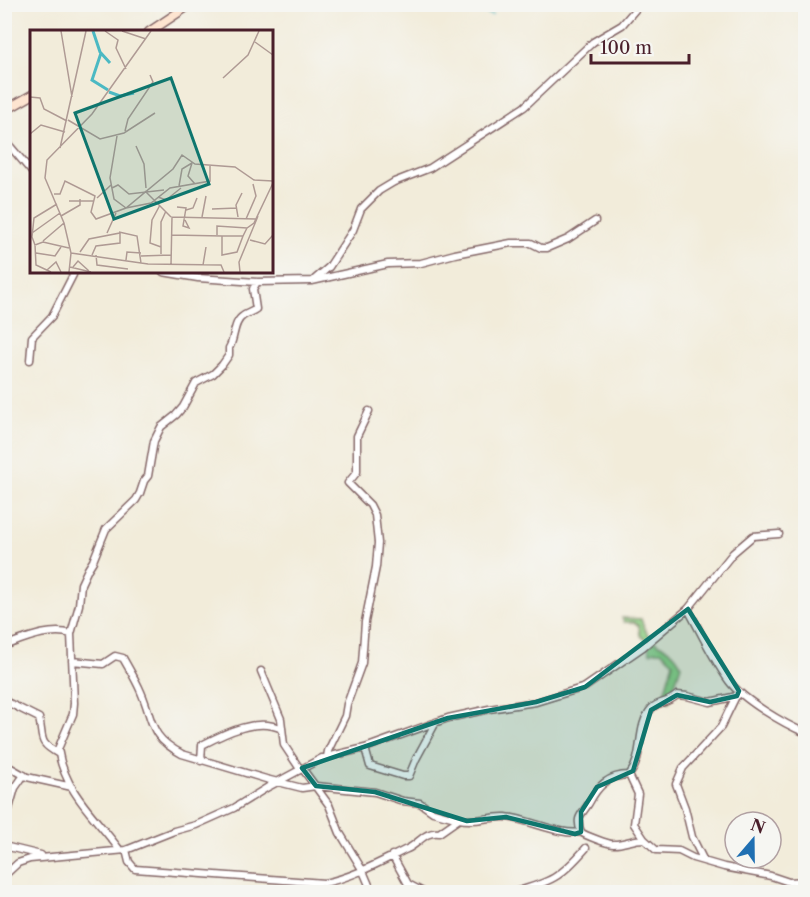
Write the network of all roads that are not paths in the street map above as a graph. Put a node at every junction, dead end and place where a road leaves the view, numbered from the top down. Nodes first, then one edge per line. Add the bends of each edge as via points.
1 (190, 4) edge
2 (640, 4) edge
3 (152, 30) edge
4 (30, 96) edge
5 (6, 107) edge
6 (4, 139) edge
7 (30, 170) edge
8 (594, 221) dead end
9 (73, 273) edge
10 (169, 273) edge
11 (312, 281) junction
12 (257, 282) junction
13 (30, 360) dead end
14 (369, 411) dead end
15 (779, 534) dead end
16 (687, 609) junction
17 (71, 634) junction
18 (4, 646) edge
19 (72, 661) junction
20 (261, 671) dead end
21 (737, 693) junction
22 (4, 698) edge
23 (436, 722) junction
24 (282, 729) junction
25 (806, 733) edge
26 (365, 748) junction
27 (59, 754) junction
28 (327, 757) junction
29 (201, 761) junction
30 (4, 764) edge
31 (301, 769) junction
32 (24, 775) junction
33 (629, 776) junction
34 (277, 782) junction
35 (316, 786) junction
36 (72, 787) junction
37 (459, 819) junction
38 (5, 822) edge
39 (581, 832) junction
40 (644, 839) junction
41 (4, 846) edge
42 (15, 848) junction
43 (586, 848) dead end
44 (123, 850) junction
45 (392, 855) junction
46 (48, 856) junction
47 (703, 859) junction
48 (18, 863) junction
49 (363, 871) junction
50 (4, 876) edge
51 (806, 881) edge
52 (806, 886) edge
53 (372, 892) edge
54 (423, 892) edge
55 (514, 892) edge
56 (800, 892) edge

1 - 3 street
2 - 11 street via 621,25 593,42 524,106 430,168 382,189 361,209 353,230 329,267
4 - 5 street
6 - 7 street
8 - 11 street via 547,248 511,243
9 - 13 street via 52,316 32,337
10 - 12 street
11 - 12 street
12 - 17 street via 253,289 256,309 239,319 229,354 213,374 196,383 183,407 160,427 140,493 106,529 81,584 80,605
14 - 28 street via 357,436 357,472 348,483 375,515 376,567 365,622 363,663
15 - 16 street via 753,536
16 - 21 street
16 - 23 street via 643,647 585,687 536,702
17 - 18 street via 63,631
17 - 19 street
19 - 27 street via 73,714 60,740
19 - 29 street via 103,664 115,656 123,658 141,691 157,735 174,750
20 - 24 street
21 - 25 street
21 - 33 street via 710,702 677,695 669,703 658,703 641,730 639,755
21 - 47 street via 721,727 683,768 676,784
22 - 27 street via 39,718 41,741
23 - 26 street
23 - 26 street via 409,776 370,766
24 - 29 street via 262,723 224,735 202,745
24 - 31 street via 284,745
26 - 28 street
27 - 36 street
28 - 31 street
29 - 34 street
30 - 32 street
31 - 34 street
31 - 35 street
32 - 36 street
32 - 38 street via 15,788
33 - 39 street via 619,775 597,787 581,812
33 - 40 street via 638,794 634,824
34 - 35 street via 302,788
34 - 44 street via 196,825
35 - 37 street via 375,792 420,803 433,812
35 - 49 street
36 - 44 street via 81,804
37 - 39 street via 507,817 550,829
37 - 45 street
39 - 40 street via 612,845
40 - 47 street via 656,850 679,850
41 - 42 street
42 - 46 street
42 - 48 street via 20,857
43 - 55 street via 569,867 545,884
44 - 46 street
44 - 49 street via 131,866 148,871 324,883
45 - 49 street
45 - 54 street via 408,884
46 - 48 street
47 - 51 street via 789,882
48 - 50 street
49 - 53 street
52 - 56 street

